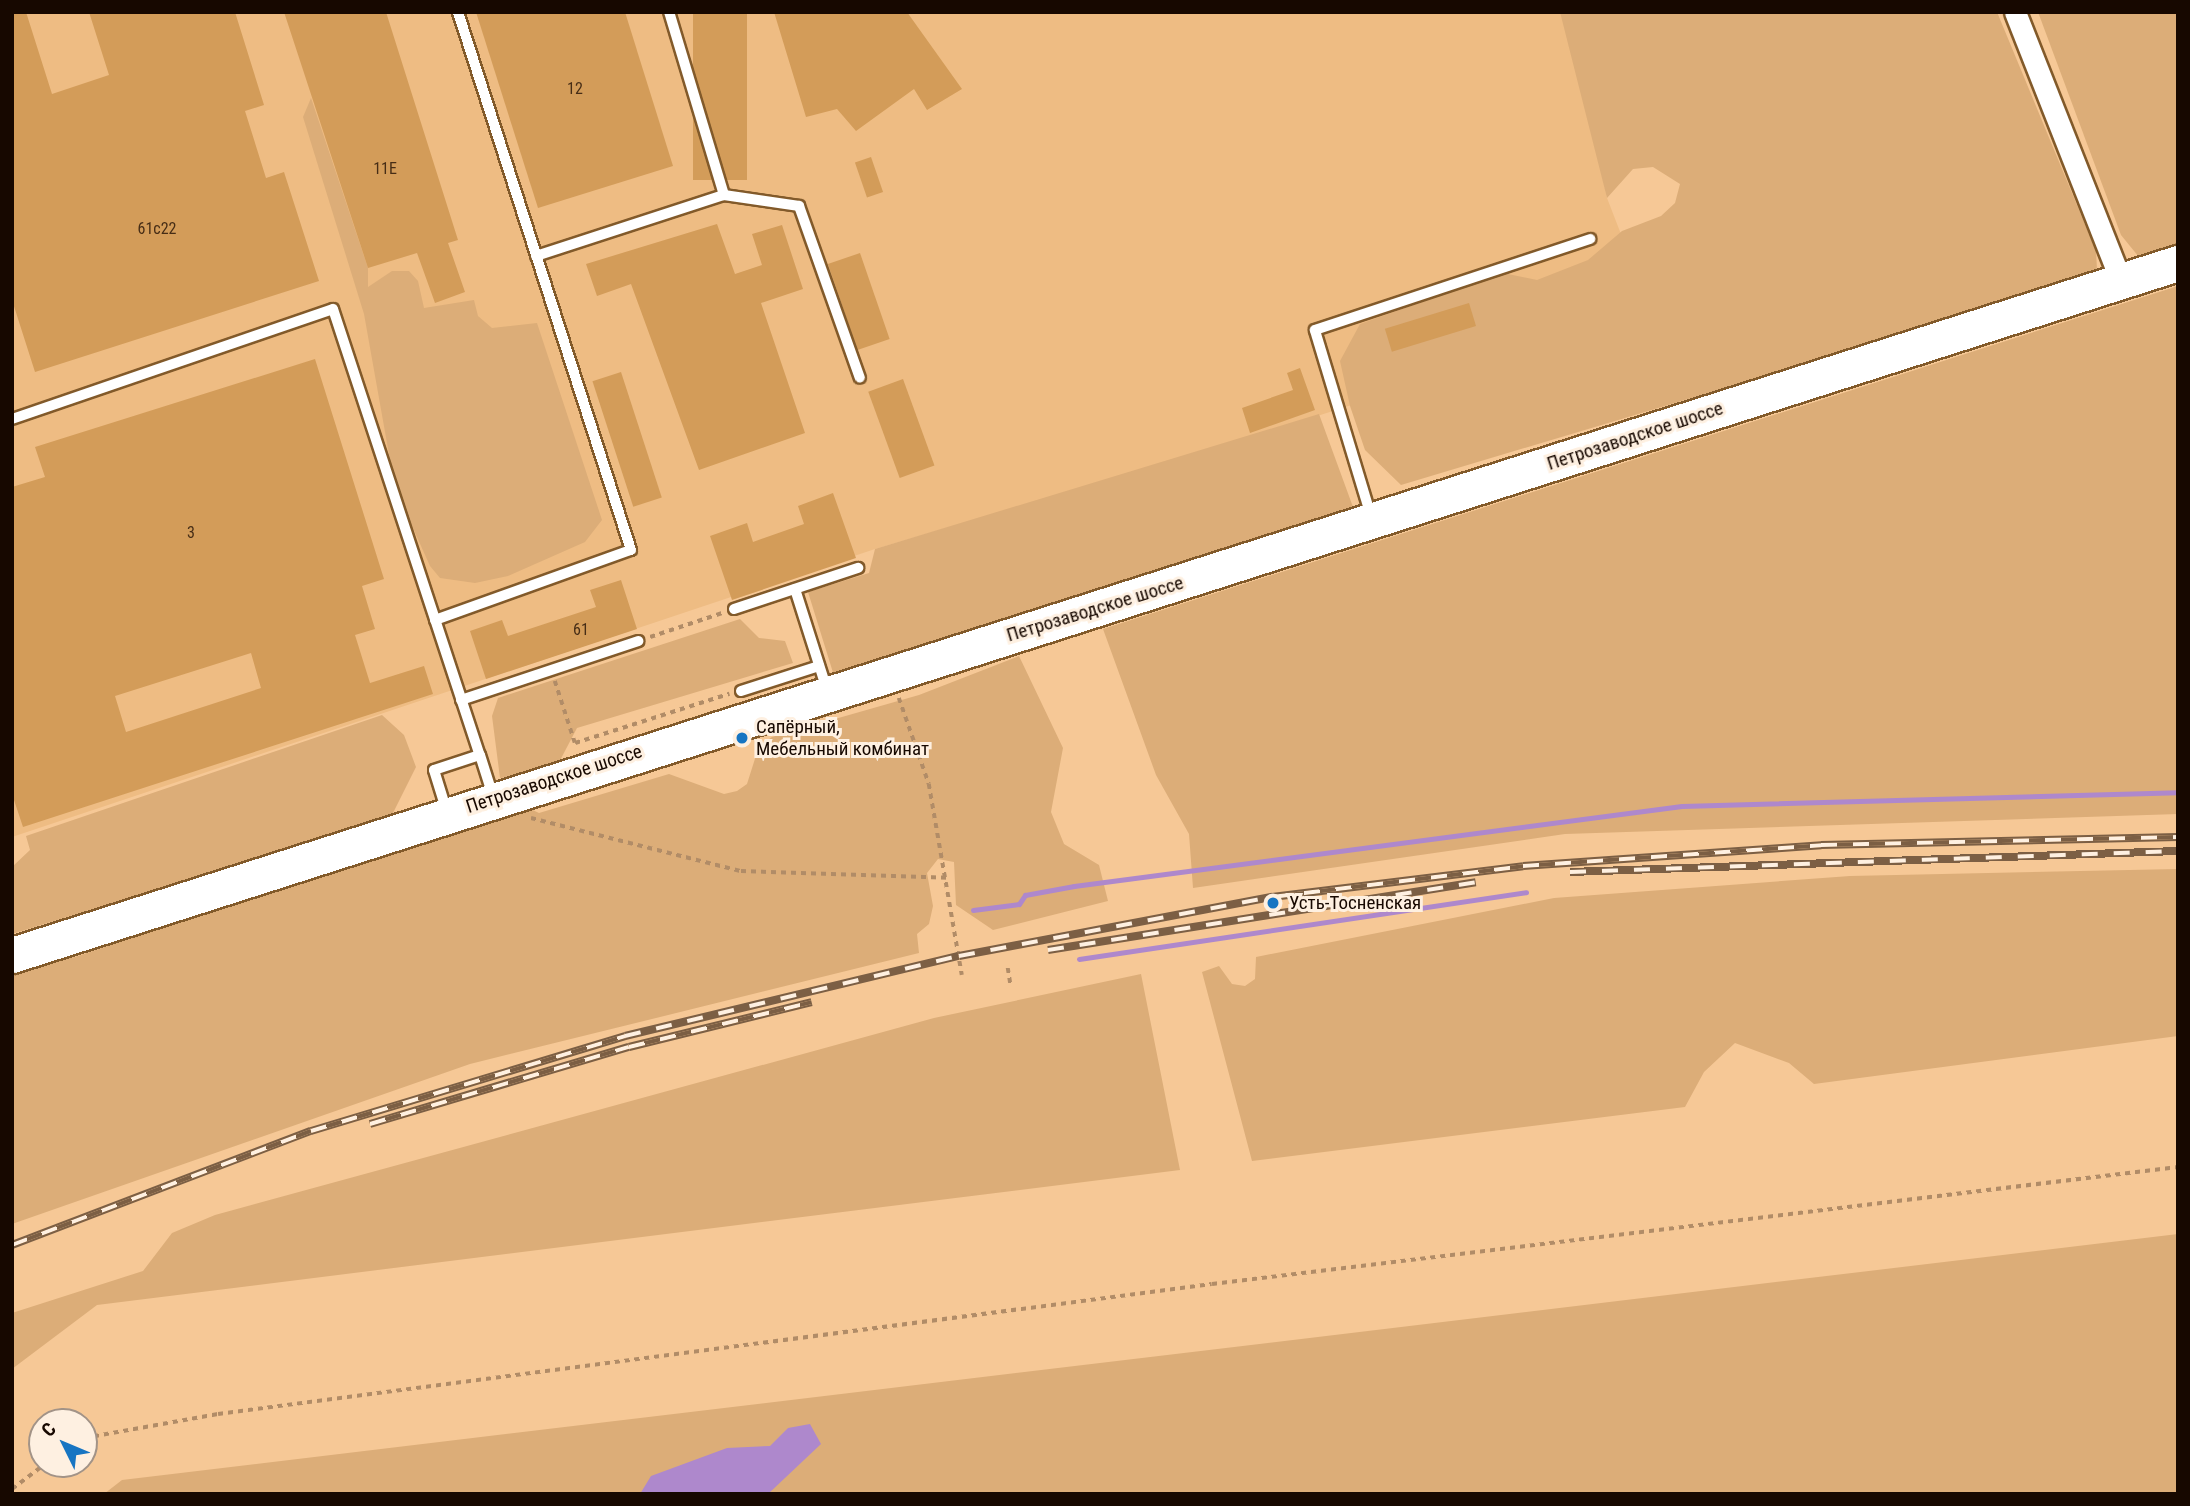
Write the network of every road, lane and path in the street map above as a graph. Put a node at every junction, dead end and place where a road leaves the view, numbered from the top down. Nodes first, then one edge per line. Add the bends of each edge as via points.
1 (458, 12) edge
2 (669, 12) edge
3 (2015, 12) edge
4 (724, 195) junction
5 (1590, 239) dead end
6 (536, 256) junction
7 (2178, 263) edge
8 (2121, 281) junction
9 (860, 378) dead end
10 (12, 419) edge
11 (1373, 522) junction
12 (859, 568) dead end
13 (796, 589) junction
14 (733, 610) joint
15 (435, 620) junction
16 (638, 641) joint
17 (552, 669) junction
18 (890, 674) junction
19 (823, 680) junction
20 (741, 691) joint
21 (461, 699) junction
22 (480, 755) junction
23 (494, 799) junction
24 (448, 815) junction
25 (948, 878) junction
26 (12, 955) edge
27 (1008, 968) dead end
28 (962, 975) dead end
29 (1011, 986) dead end
30 (2178, 1167) edge
31 (98, 1435) edge
32 (28, 1477) edge
33 (12, 1489) edge

1 - 6 lane
2 - 4 lane
3 - 8 street
4 - 6 lane
4 - 9 lane via 799,206
5 - 11 lane via 1315,330
6 - 15 lane via 631,550
7 - 8 main road, Петрозаводское шоссе
8 - 11 main road, Петрозаводское шоссе
10 - 15 lane via 333,309
11 - 18 main road, Петрозаводское шоссе
12 - 13 lane
13 - 14 lane
13 - 19 lane
14 - 16 path
15 - 21 lane
16 - 17 lane
17 - 20 path via 575,743
17 - 21 lane
18 - 19 main road, Петрозаводское шоссе
18 - 25 path via 929,784
19 - 20 lane
19 - 23 main road, Петрозаводское шоссе
21 - 22 lane
22 - 23 lane
22 - 24 lane via 434,770
23 - 24 main road, Петрозаводское шоссе
23 - 25 path via 561,830 741,871
24 - 26 main road, Петрозаводское шоссе
25 - 28 path
27 - 29 path
30 - 31 path via 1212,1284 218,1414
32 - 33 path

